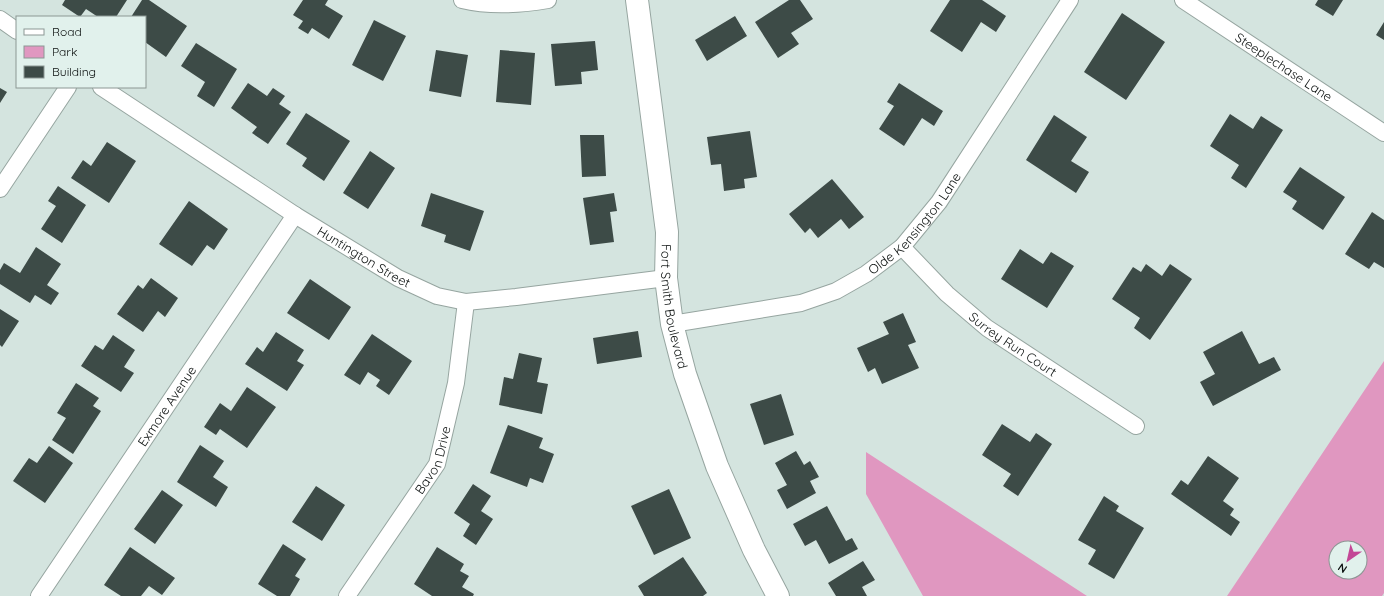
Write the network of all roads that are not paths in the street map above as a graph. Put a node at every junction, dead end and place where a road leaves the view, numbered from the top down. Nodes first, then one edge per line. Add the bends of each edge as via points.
1 (462, 0) edge
2 (548, 0) edge
3 (637, 0) edge
4 (1070, 0) edge
5 (1183, 0) edge
6 (0, 19) edge
7 (16, 30) edge
8 (67, 88) edge
9 (103, 88) edge
10 (1384, 133) edge
11 (0, 189) edge
12 (295, 215) junction
13 (902, 247) junction
14 (666, 278) junction
15 (466, 302) junction
16 (672, 324) junction
17 (1136, 426) dead end
18 (39, 596) edge
19 (347, 596) edge
20 (778, 596) edge

1 - 2 street via 480,4
3 - 14 street, Fort Smith Boulevard via 667,232
4 - 13 street, Olde Kensington Lane via 938,202
5 - 10 street, Steeplechase Lane
6 - 7 street
8 - 11 street
9 - 12 street, Huntington Street
12 - 15 street, Huntington Street via 398,278 437,296
12 - 18 street, Exmore Avenue
13 - 16 street, Olde Kensington Lane via 866,274 836,291 801,303
13 - 17 street, Surrey Run Court via 947,294 987,328
14 - 15 street, Huntington Street
14 - 16 street, Fort Smith Boulevard
15 - 19 street, Bavon Drive via 456,384 437,464
16 - 20 street, Fort Smith Boulevard via 685,374 717,466 754,550

